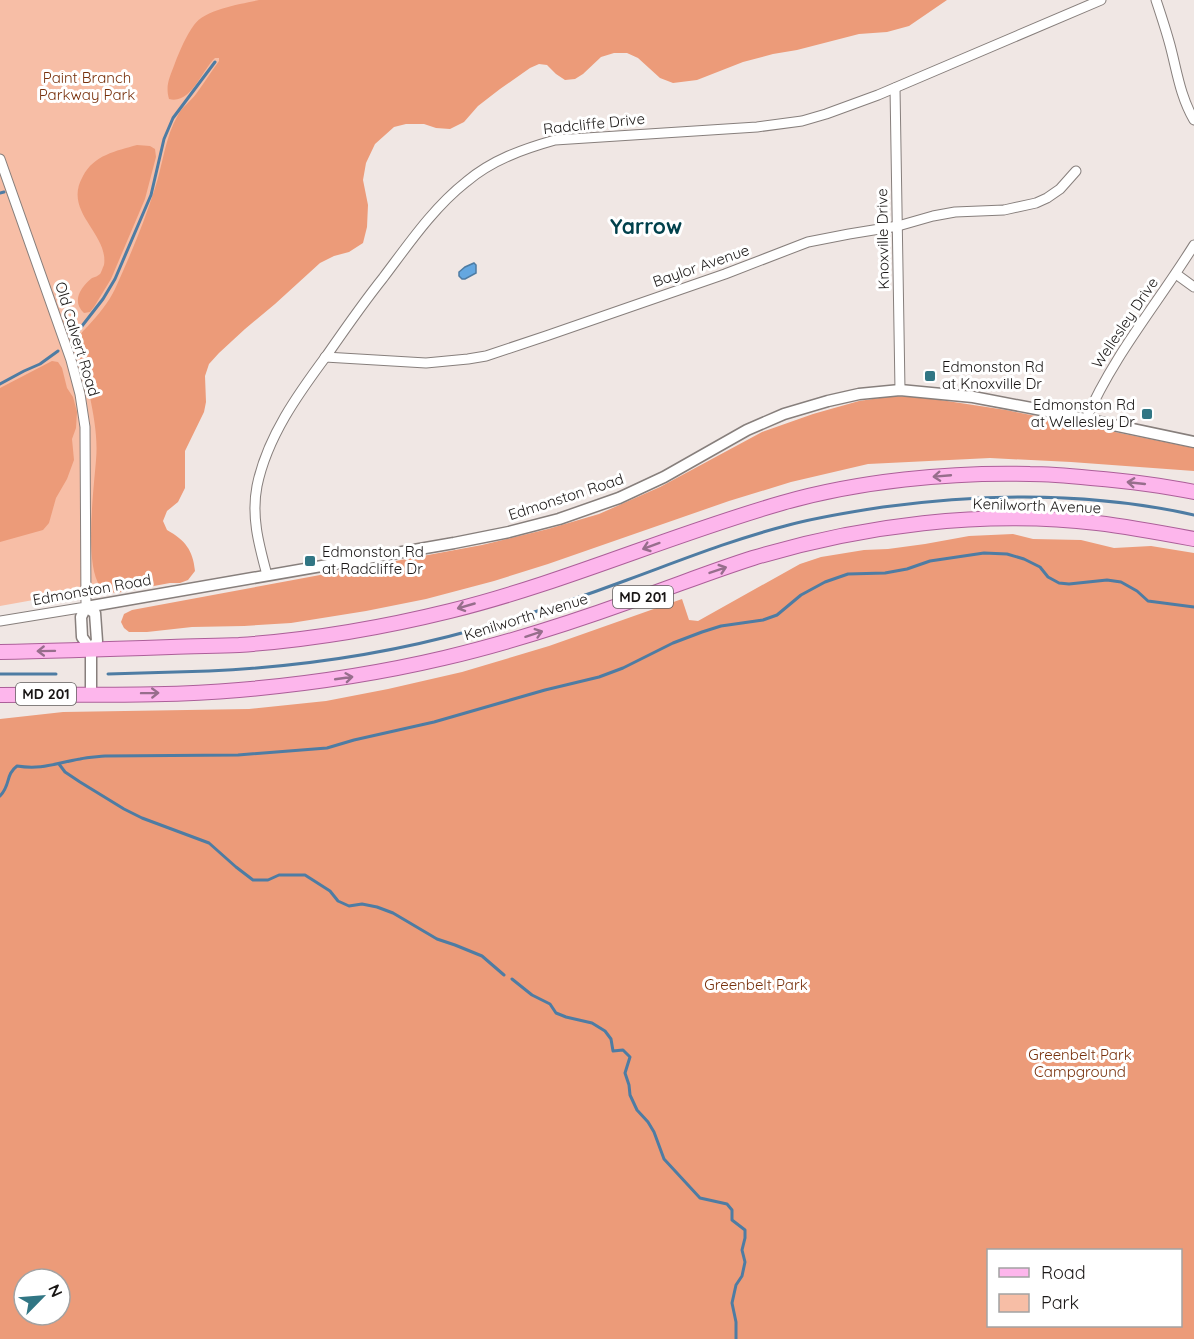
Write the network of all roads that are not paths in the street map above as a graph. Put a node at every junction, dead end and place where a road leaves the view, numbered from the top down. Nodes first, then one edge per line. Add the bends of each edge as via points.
1 (1101, 0) edge
2 (1156, 0) edge
3 (895, 88) junction
4 (1194, 120) edge
5 (0, 159) edge
6 (1076, 171) dead end
7 (898, 226) junction
8 (1194, 245) edge
9 (1176, 274) junction
10 (1194, 287) edge
11 (325, 357) junction
12 (900, 390) junction
13 (1086, 420) junction
14 (1194, 441) edge
15 (1194, 492) edge
16 (1194, 539) edge
17 (267, 575) junction
18 (87, 607) junction
19 (0, 621) edge
20 (92, 650) junction
21 (0, 652) edge
22 (92, 694) junction
23 (0, 695) edge

1 - 3 street, Radcliffe Drive
2 - 4 street via 1181,93
3 - 7 street, Knoxville Drive
3 - 11 street, Radcliffe Drive via 802,121 555,140 507,156 464,183 435,213
5 - 18 street, Old Calvert Road via 71,360 83,411
6 - 7 street, Baylor Avenue via 1060,189 1036,203 1004,210 955,212
7 - 11 street, Baylor Avenue via 808,242 486,356 426,363
7 - 12 street, Knoxville Drive
8 - 9 street, Wellesley Drive
9 - 10 street
9 - 13 street, Wellesley Drive via 1112,368
11 - 17 street, Radcliffe Drive via 285,416 261,470 254,505 256,537
12 - 13 street, Edmonston Road via 973,397
12 - 17 street, Edmonston Road via 860,394 784,414 619,498 559,519 454,543
13 - 14 street, Edmonston Road
15 -> 20 main road, Kenilworth Avenue via 1031,474 945,476 875,484 783,502 547,582 414,619 238,645
22 -> 16 main road, Kenilworth Avenue / MD 201 via 236,690 395,669 530,635 780,550 888,528 972,520 1056,520
17 - 18 street, Edmonston Road
18 - 19 street, Edmonston Road
18 - 20 street, Old Calvert Road via 81,617 82,637
20 -> 21 main road, Kenilworth Avenue
20 - 22 street, Old Calvert Road
22 - 23 main road, Kenilworth Avenue / MD 201

